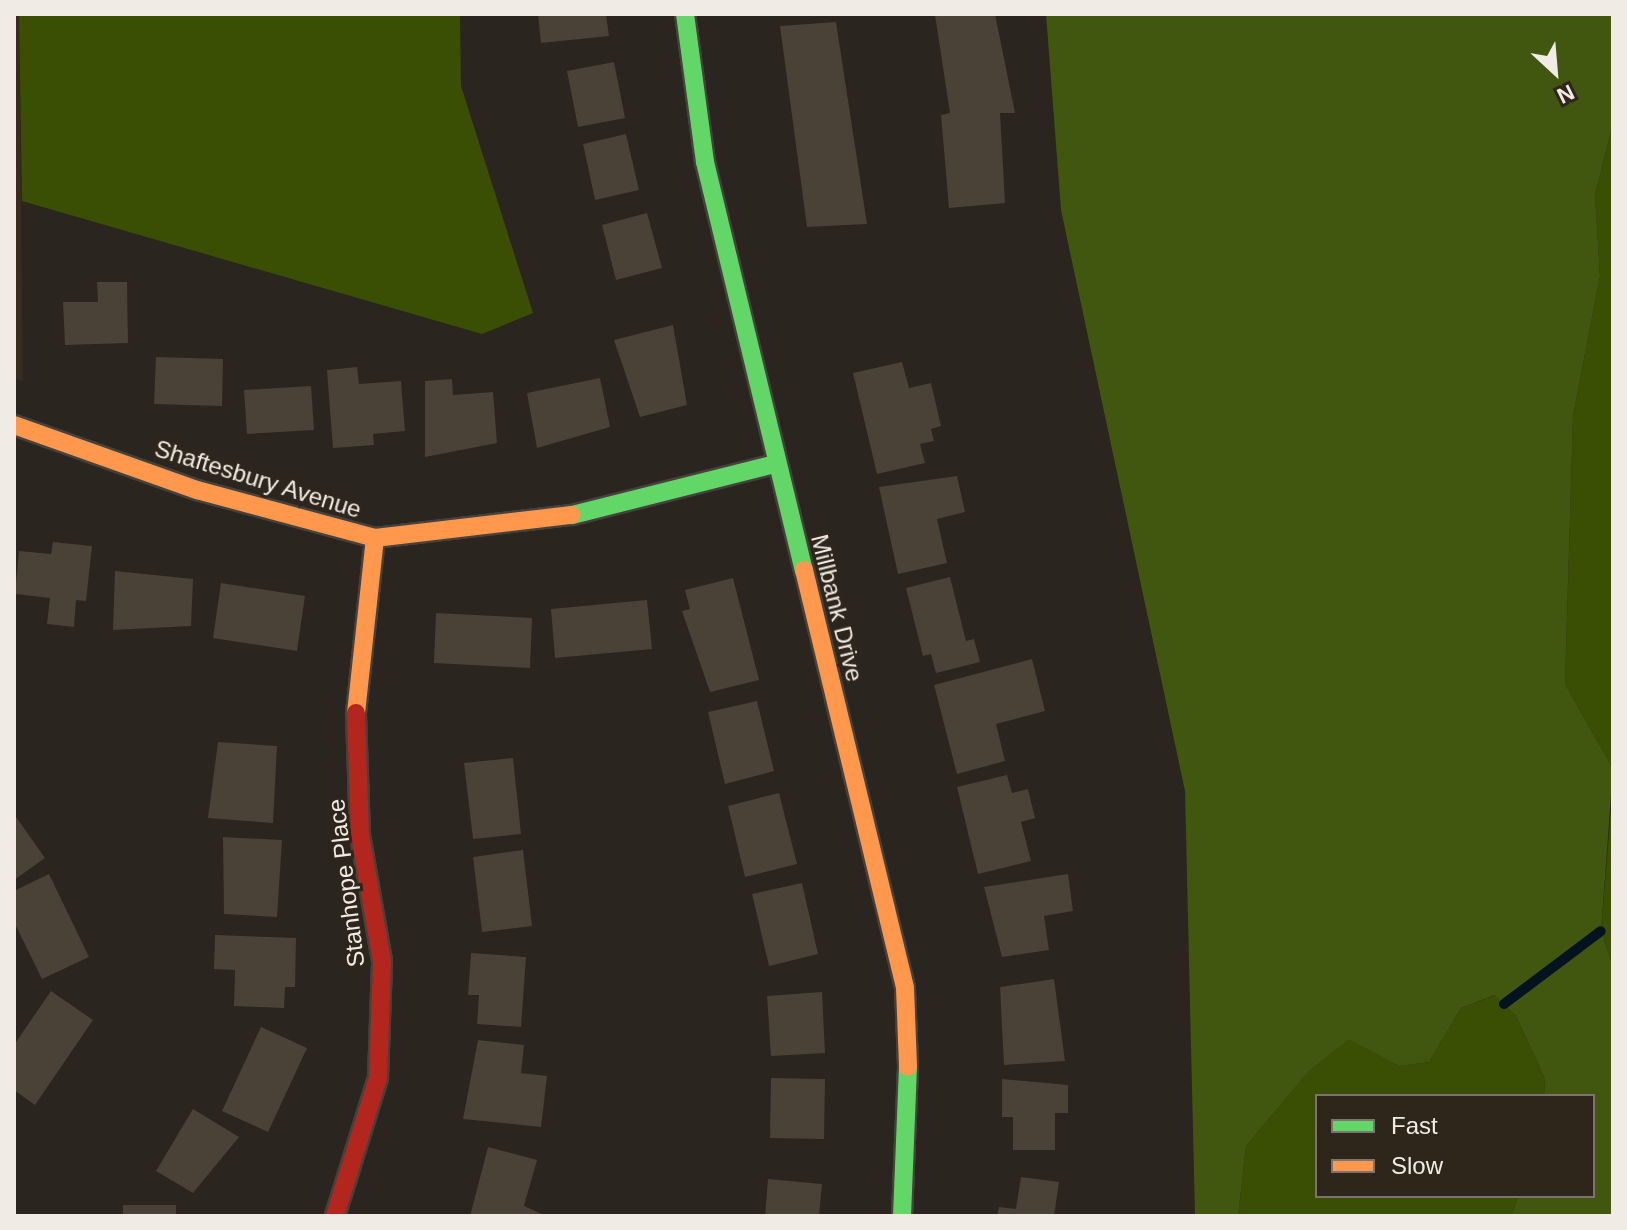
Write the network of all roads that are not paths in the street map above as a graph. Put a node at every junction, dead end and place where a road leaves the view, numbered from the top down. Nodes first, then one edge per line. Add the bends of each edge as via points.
1 (685, 14) edge
2 (14, 425) edge
3 (775, 464) junction
4 (375, 538) junction
5 (335, 1216) edge
6 (902, 1216) edge

1 - 3 street, Millbank Drive via 705,162
2 - 4 street, Shaftesbury Avenue via 197,490
3 - 4 street, Shaftesbury Avenue via 550,520
3 - 6 street, Millbank Drive via 905,988 910,1132
4 - 5 street, Stanhope Place via 356,717 360,835 382,961 378,1078

